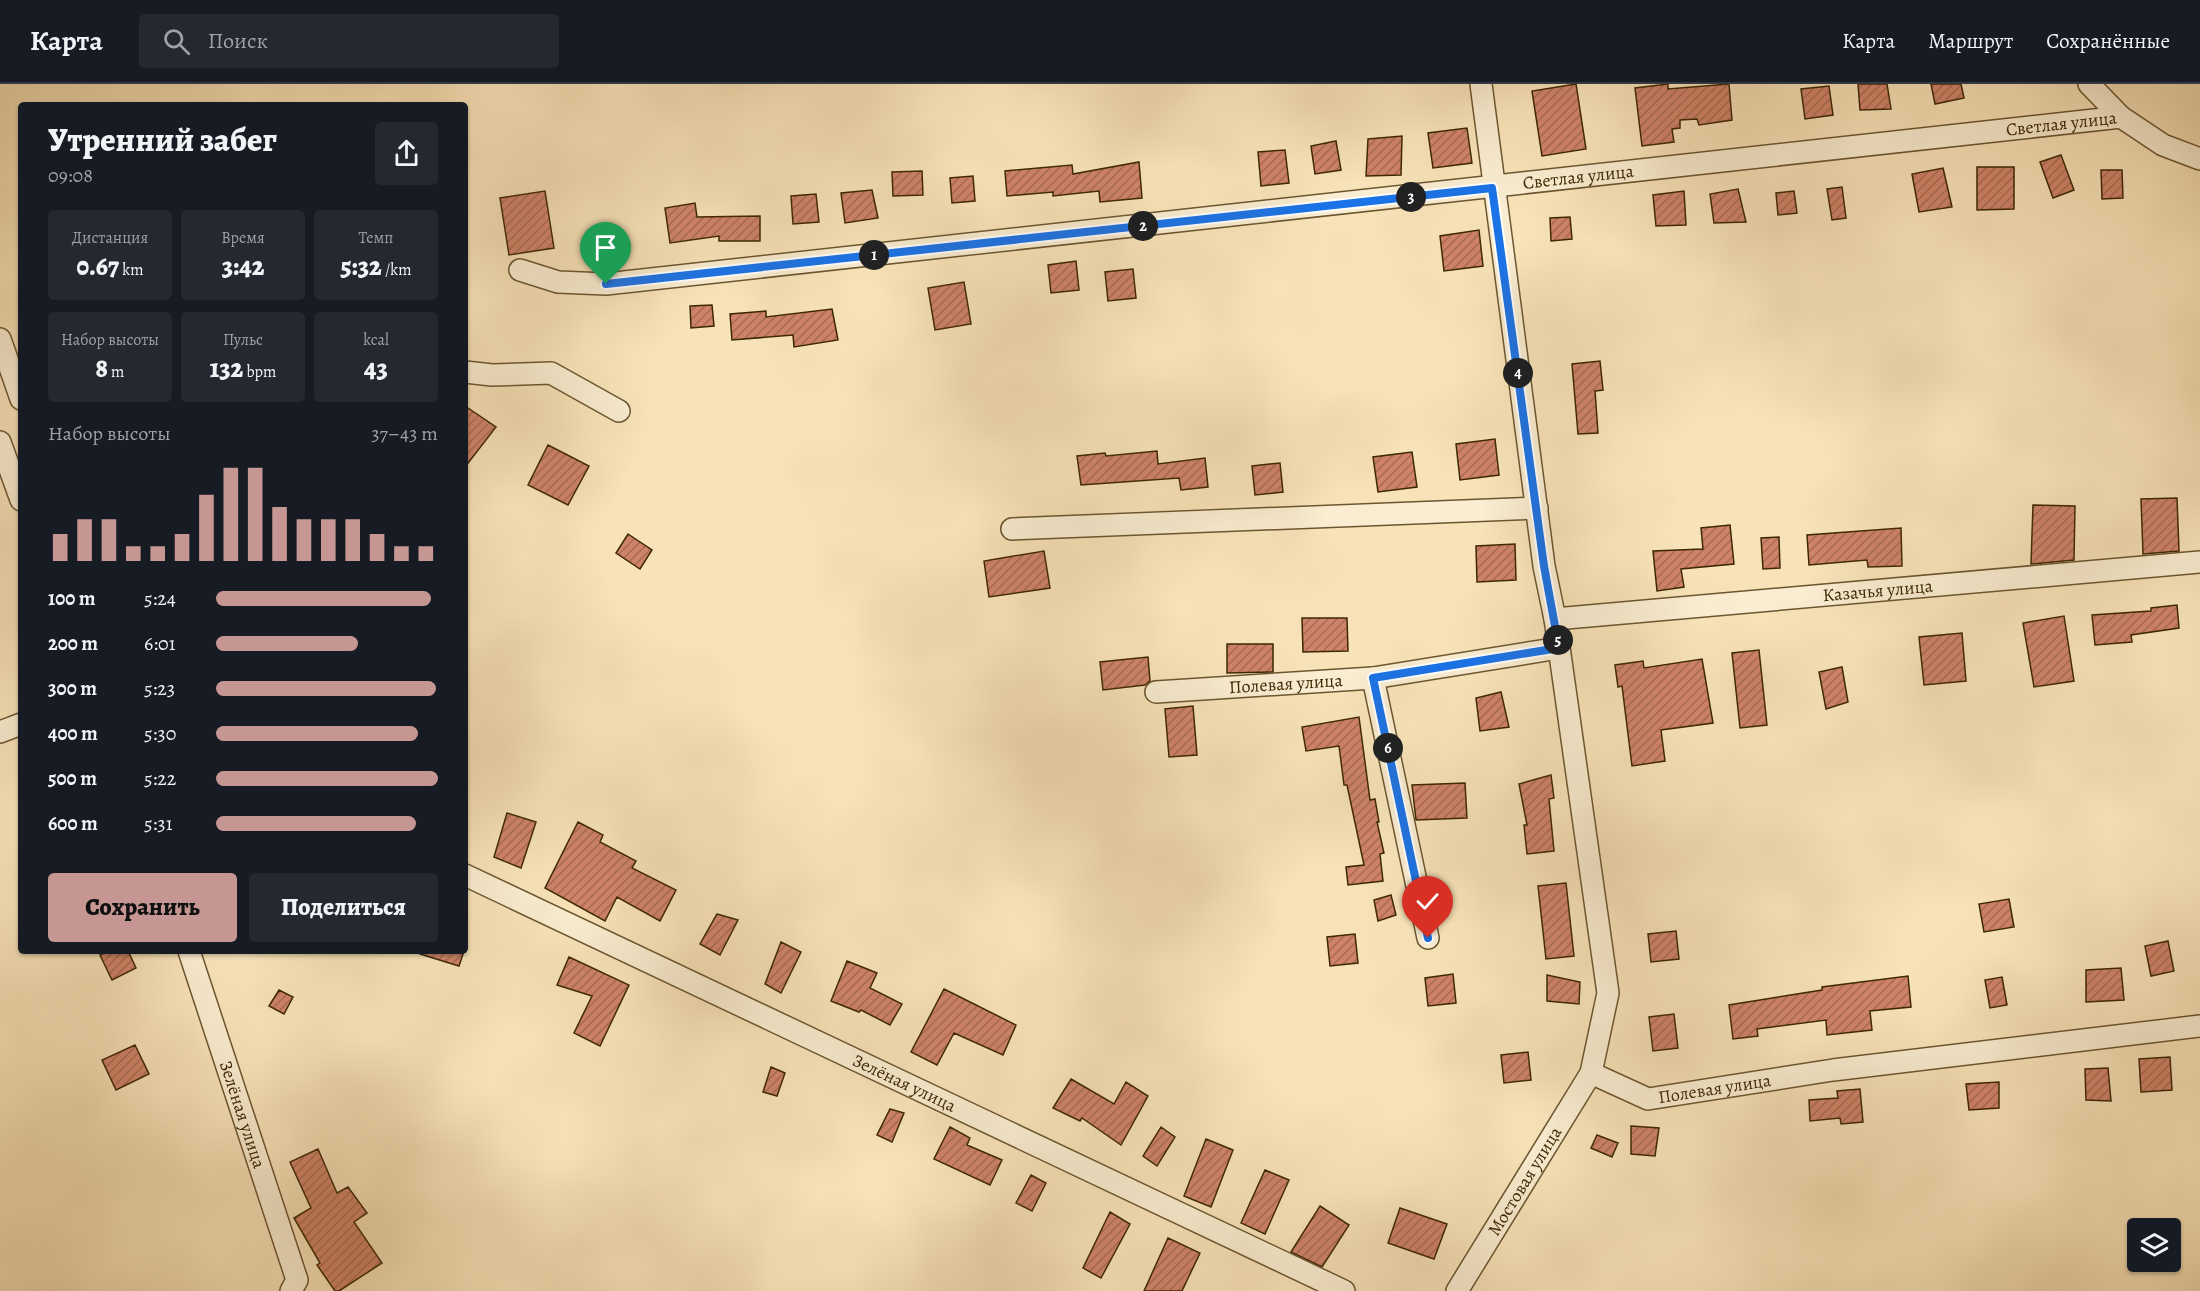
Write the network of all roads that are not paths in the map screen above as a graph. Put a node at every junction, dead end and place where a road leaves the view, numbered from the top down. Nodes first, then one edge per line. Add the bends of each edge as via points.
1 (1481, 84) edge
2 (2089, 84) edge
3 (2121, 117) junction
4 (2200, 159) edge
5 (1492, 188) junction
6 (520, 270) dead end
7 (0, 339) edge
8 (468, 372) edge
9 (18, 390) edge
10 (619, 411) dead end
11 (0, 442) edge
12 (18, 492) edge
13 (1537, 508) junction
14 (1012, 529) dead end
15 (2200, 562) edge
16 (1555, 620) junction
17 (1559, 648) junction
18 (1373, 678) junction
19 (1156, 692) dead end
20 (18, 725) edge
21 (0, 732) edge
22 (468, 875) edge
23 (1428, 938) dead end
24 (190, 954) edge
25 (2200, 1026) edge
26 (1591, 1072) junction
27 (294, 1286) edge
28 (1344, 1291) edge
29 (1457, 1291) edge

1 - 5 street
2 - 3 street
3 - 4 street, Светлая улица via 2163,145
3 - 5 street, Светлая улица
5 - 6 street, Светлая улица via 606,284 558,282
5 - 13 street
7 - 9 street
8 - 10 street via 551,373
11 - 12 street
13 - 14 street
13 - 16 street
15 - 16 street, Казачья улица
16 - 17 street
17 - 18 street, Полевая улица
17 - 26 street via 1608,993
18 - 19 street, Полевая улица
18 - 23 street
20 - 21 street
22 - 28 street, Зелёная улица
24 - 27 street, Зелёная улица
25 - 26 street, Полевая улица via 1833,1070 1648,1099
26 - 29 street, Мостовая улица

